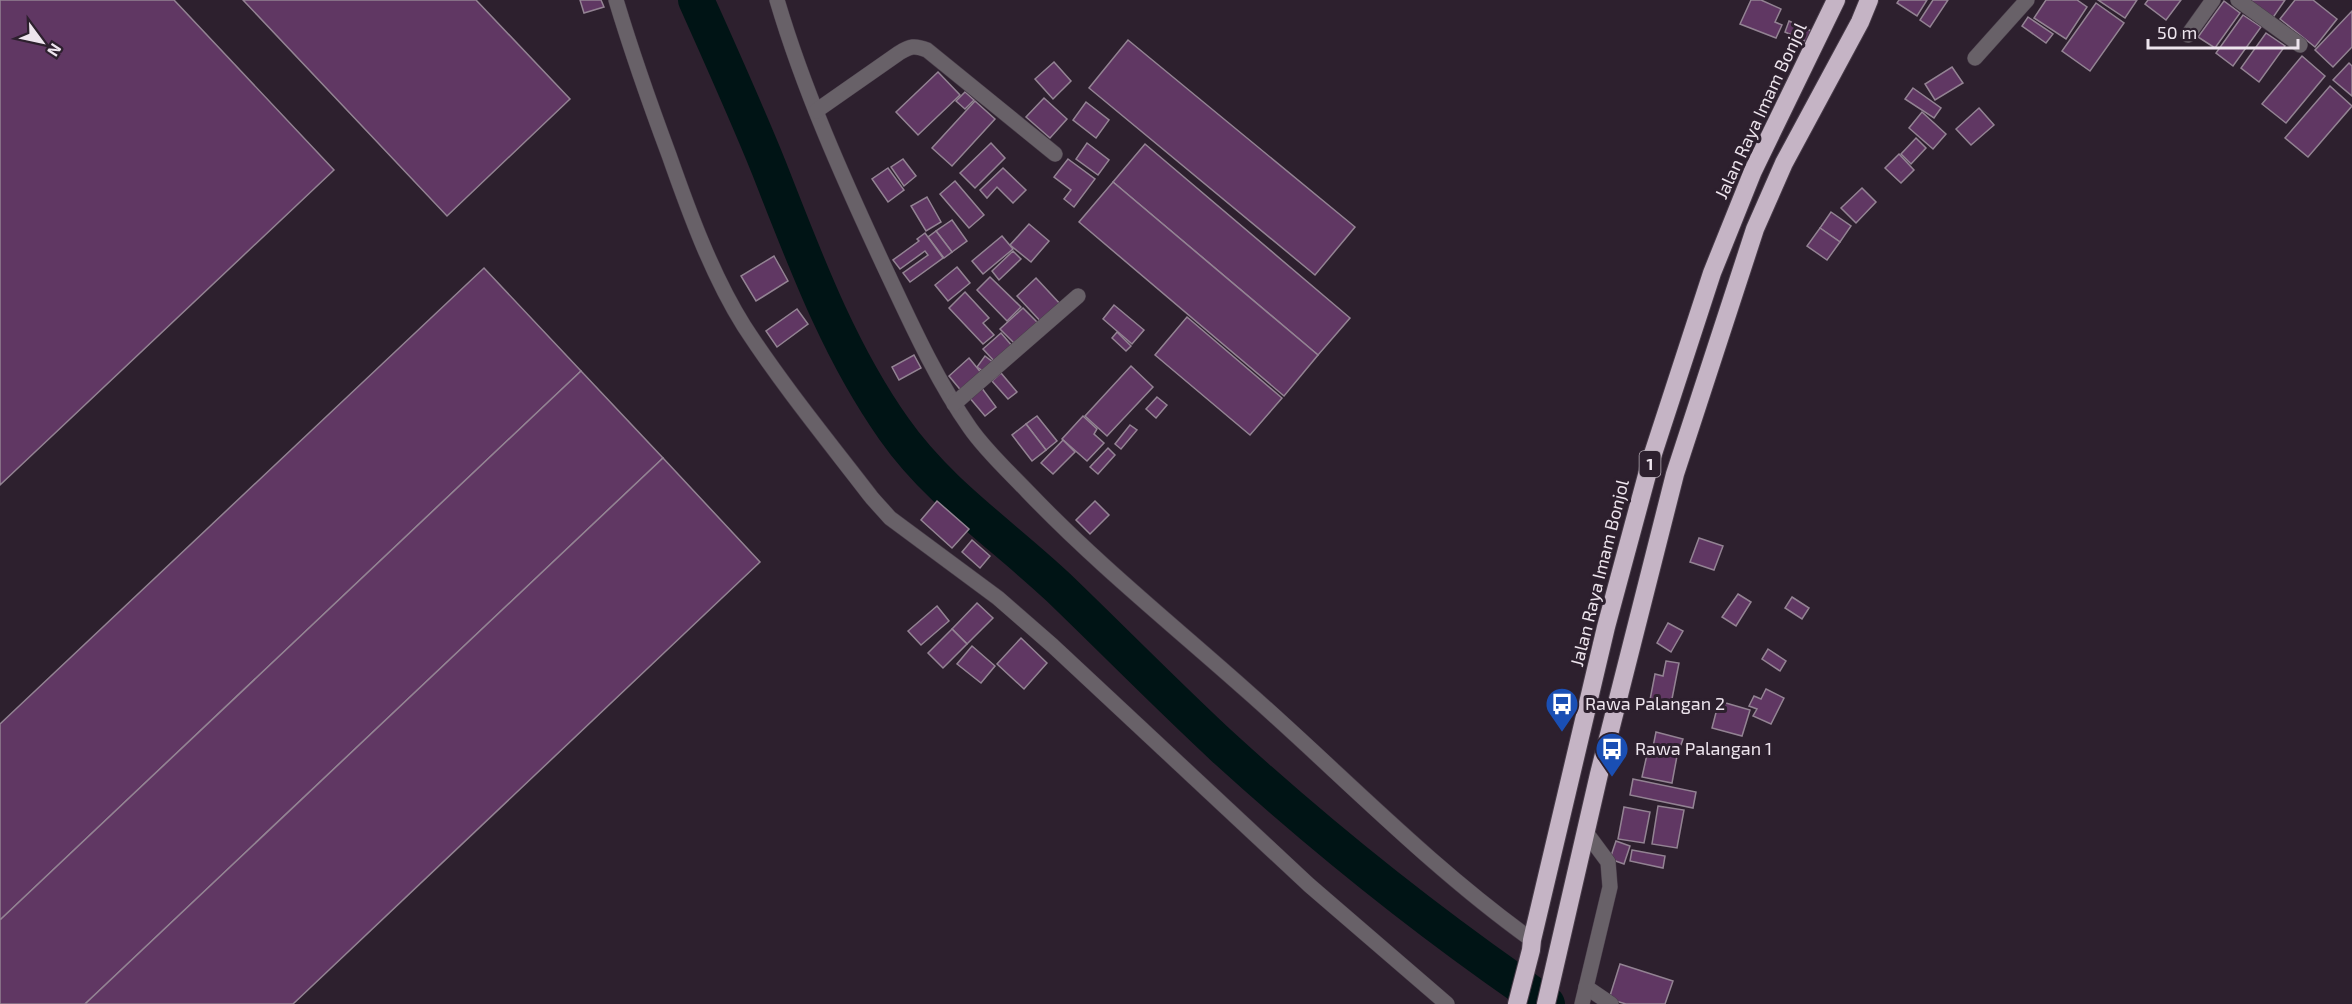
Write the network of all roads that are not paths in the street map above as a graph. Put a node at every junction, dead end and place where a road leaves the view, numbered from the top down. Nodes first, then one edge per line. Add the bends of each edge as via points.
1 (616, 0) edge
2 (777, 0) edge
3 (1869, 0) edge
4 (2027, 0) edge
5 (2213, 0) edge
6 (2238, 0) edge
7 (1834, 4) edge
8 (1860, 22) junction
9 (2188, 35) dead end
10 (2300, 45) dead end
11 (1976, 58) dead end
12 (816, 111) junction
13 (1055, 154) dead end
14 (1078, 296) dead end
15 (954, 404) junction
16 (1585, 831) junction
17 (1532, 945) junction
18 (1584, 997) edge
19 (1447, 1004) edge
20 (1517, 1004) edge
21 (1546, 1004) edge
22 (1611, 1004) edge

1 - 19 street via 688,210 743,325 872,498 890,518 998,598 1053,646 1309,885
2 - 12 street
3 - 8 highway, 1
4 - 11 street
5 - 9 street
6 - 10 street
7 - 8 highway
7 - 17 highway, Jalan Raya Imam Bonjol / 1 via 1753,171 1712,273 1651,460 1606,627
8 - 16 highway, 1 via 1784,163 1737,282 1675,474
12 - 13 street via 910,46 919,46
12 - 15 street via 907,315
14 - 15 street
15 - 17 street via 994,457 1099,562
16 - 18 street via 1608,862 1610,887
16 - 21 highway, 1
17 - 20 highway, Jalan Raya Imam Bonjol / 1
18 - 22 street

